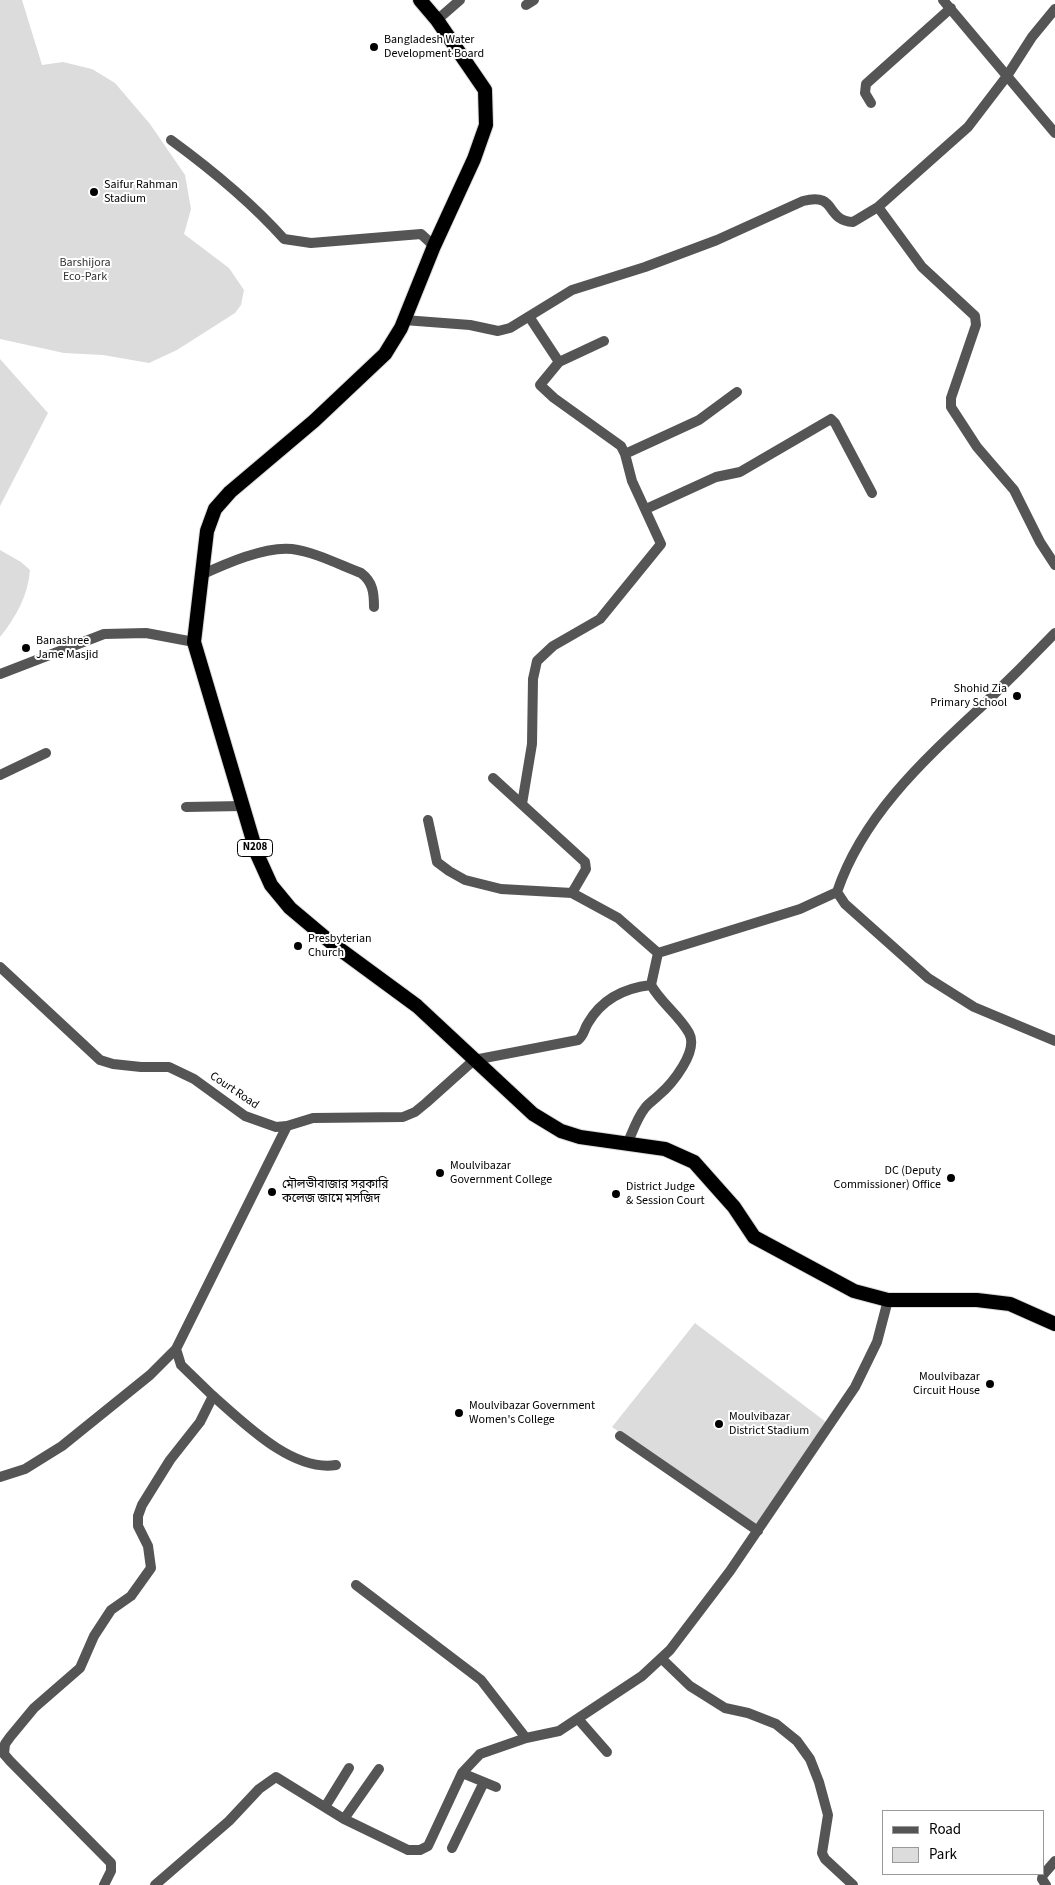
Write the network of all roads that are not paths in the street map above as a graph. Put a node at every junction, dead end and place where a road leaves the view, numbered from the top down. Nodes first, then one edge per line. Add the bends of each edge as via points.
1 (420, 0) edge
2 (460, 0) edge
3 (943, 0) edge
4 (951, 8) junction
5 (1055, 9) edge
6 (437, 20) junction
7 (1007, 76) junction
8 (871, 103) dead end
9 (1055, 132) edge
10 (171, 140) dead end
11 (878, 207) junction
12 (434, 246) junction
13 (530, 318) junction
14 (404, 320) junction
15 (604, 342) dead end
16 (559, 362) junction
17 (737, 392) dead end
18 (625, 454) junction
19 (872, 493) dead end
20 (646, 509) junction
21 (1055, 565) edge
22 (201, 575) junction
23 (374, 607) dead end
24 (1055, 633) edge
25 (194, 642) junction
26 (0, 674) edge
27 (46, 752) dead end
28 (0, 775) edge
29 (493, 778) dead end
30 (522, 804) junction
31 (243, 806) junction
32 (186, 808) dead end
33 (428, 820) dead end
34 (837, 892) junction
35 (572, 893) junction
36 (658, 952) junction
37 (0, 967) edge
38 (651, 985) junction
39 (1055, 1041) edge
40 (474, 1060) junction
41 (287, 1126) junction
42 (628, 1142) junction
43 (888, 1300) junction
44 (1055, 1324) edge
45 (176, 1349) junction
46 (213, 1396) junction
47 (620, 1436) dead end
48 (336, 1465) dead end
49 (0, 1478) edge
50 (758, 1531) junction
51 (356, 1585) dead end
52 (662, 1659) junction
53 (579, 1720) junction
54 (526, 1738) junction
55 (607, 1752) dead end
56 (349, 1768) dead end
57 (378, 1769) dead end
58 (462, 1773) junction
59 (484, 1782) junction
60 (496, 1787) dead end
61 (325, 1807) junction
62 (344, 1818) junction
63 (452, 1848) dead end
64 (1055, 1861) edge
65 (1045, 1872) edge
66 (104, 1885) edge
67 (155, 1885) edge
68 (852, 1885) edge

1 - 6 highway, N208
2 - 6 street
3 - 4 street
4 - 7 street
4 - 8 street via 866,84 865,94
5 - 7 street
6 - 12 highway, N208 via 485,90 486,125
7 - 9 street
7 - 11 street via 968,127
10 - 12 street via 229,185 284,239 311,243 421,234
11 - 13 street via 853,222 840,219 822,199 803,201 717,240 572,290
11 - 21 street via 922,267 975,316 976,325 951,407 977,447 1014,490
12 - 14 highway, N208
13 - 14 street via 498,331 470,325
13 - 16 street
14 - 22 highway, N208 via 385,354 215,509 206,531
15 - 16 street
16 - 18 street via 540,385 621,446
17 - 18 street via 699,420
18 - 20 street via 632,481
19 - 20 street via 831,419 740,472 716,477
20 - 30 street via 660,537 662,544 659,550 600,620 553,646 537,661 533,679 532,744
22 - 23 street via 225,564 278,549 294,549 368,578 374,590
22 - 25 highway, N208
24 - 34 street via 903,783 862,836
25 - 26 street via 146,633 104,634
25 - 31 highway, N208
27 - 28 street
29 - 30 street
30 - 35 street via 585,862 586,869
31 - 32 street
31 - 40 highway, N208 via 257,854 271,885 290,908 417,1006
33 - 35 street via 436,862 465,880 501,889
34 - 36 street via 800,909
34 - 39 street via 845,904 928,978 974,1007
35 - 36 street via 618,918
36 - 38 street
37 - 41 street, Court Road via 100,1060 141,1067 169,1067 194,1079 245,1116 276,1127
38 - 40 street via 632,987 612,997 592,1017 578,1040
38 - 42 street via 680,1019 691,1035 693,1046 675,1076 639,1115
40 - 41 street, Court Road via 426,1103 403,1116 313,1118
40 - 42 highway, N208 via 533,1114 561,1131 580,1137
41 - 45 street
42 - 43 highway, N208 via 665,1149 694,1162 734,1206 754,1237 854,1291
43 - 44 highway, N208 via 977,1300 1010,1304
43 - 50 street via 877,1342 856,1387
45 - 46 street via 180,1365
45 - 49 street via 150,1375 62,1446 25,1469
46 - 48 street via 262,1438 300,1461 325,1467
46 - 66 street via 200,1422 170,1460 142,1505 138,1526 148,1546 151,1568 148,1575 132,1596 111,1610 94,1636 80,1668 34,1708 5,1744 4,1754 10,1761 111,1863
47 - 50 street
50 - 52 street
51 - 54 street via 481,1680
52 - 53 street
52 - 68 street via 690,1686 725,1708 776,1724 796,1741 810,1759 828,1815 822,1853 825,1860
53 - 54 street via 559,1731
53 - 55 street
54 - 58 street via 480,1754
56 - 61 street
57 - 62 street
58 - 59 street
58 - 62 street via 428,1846 420,1850 408,1850
59 - 60 street
59 - 63 street
61 - 62 street
61 - 67 street via 280,1778 272,1778
64 - 65 street

